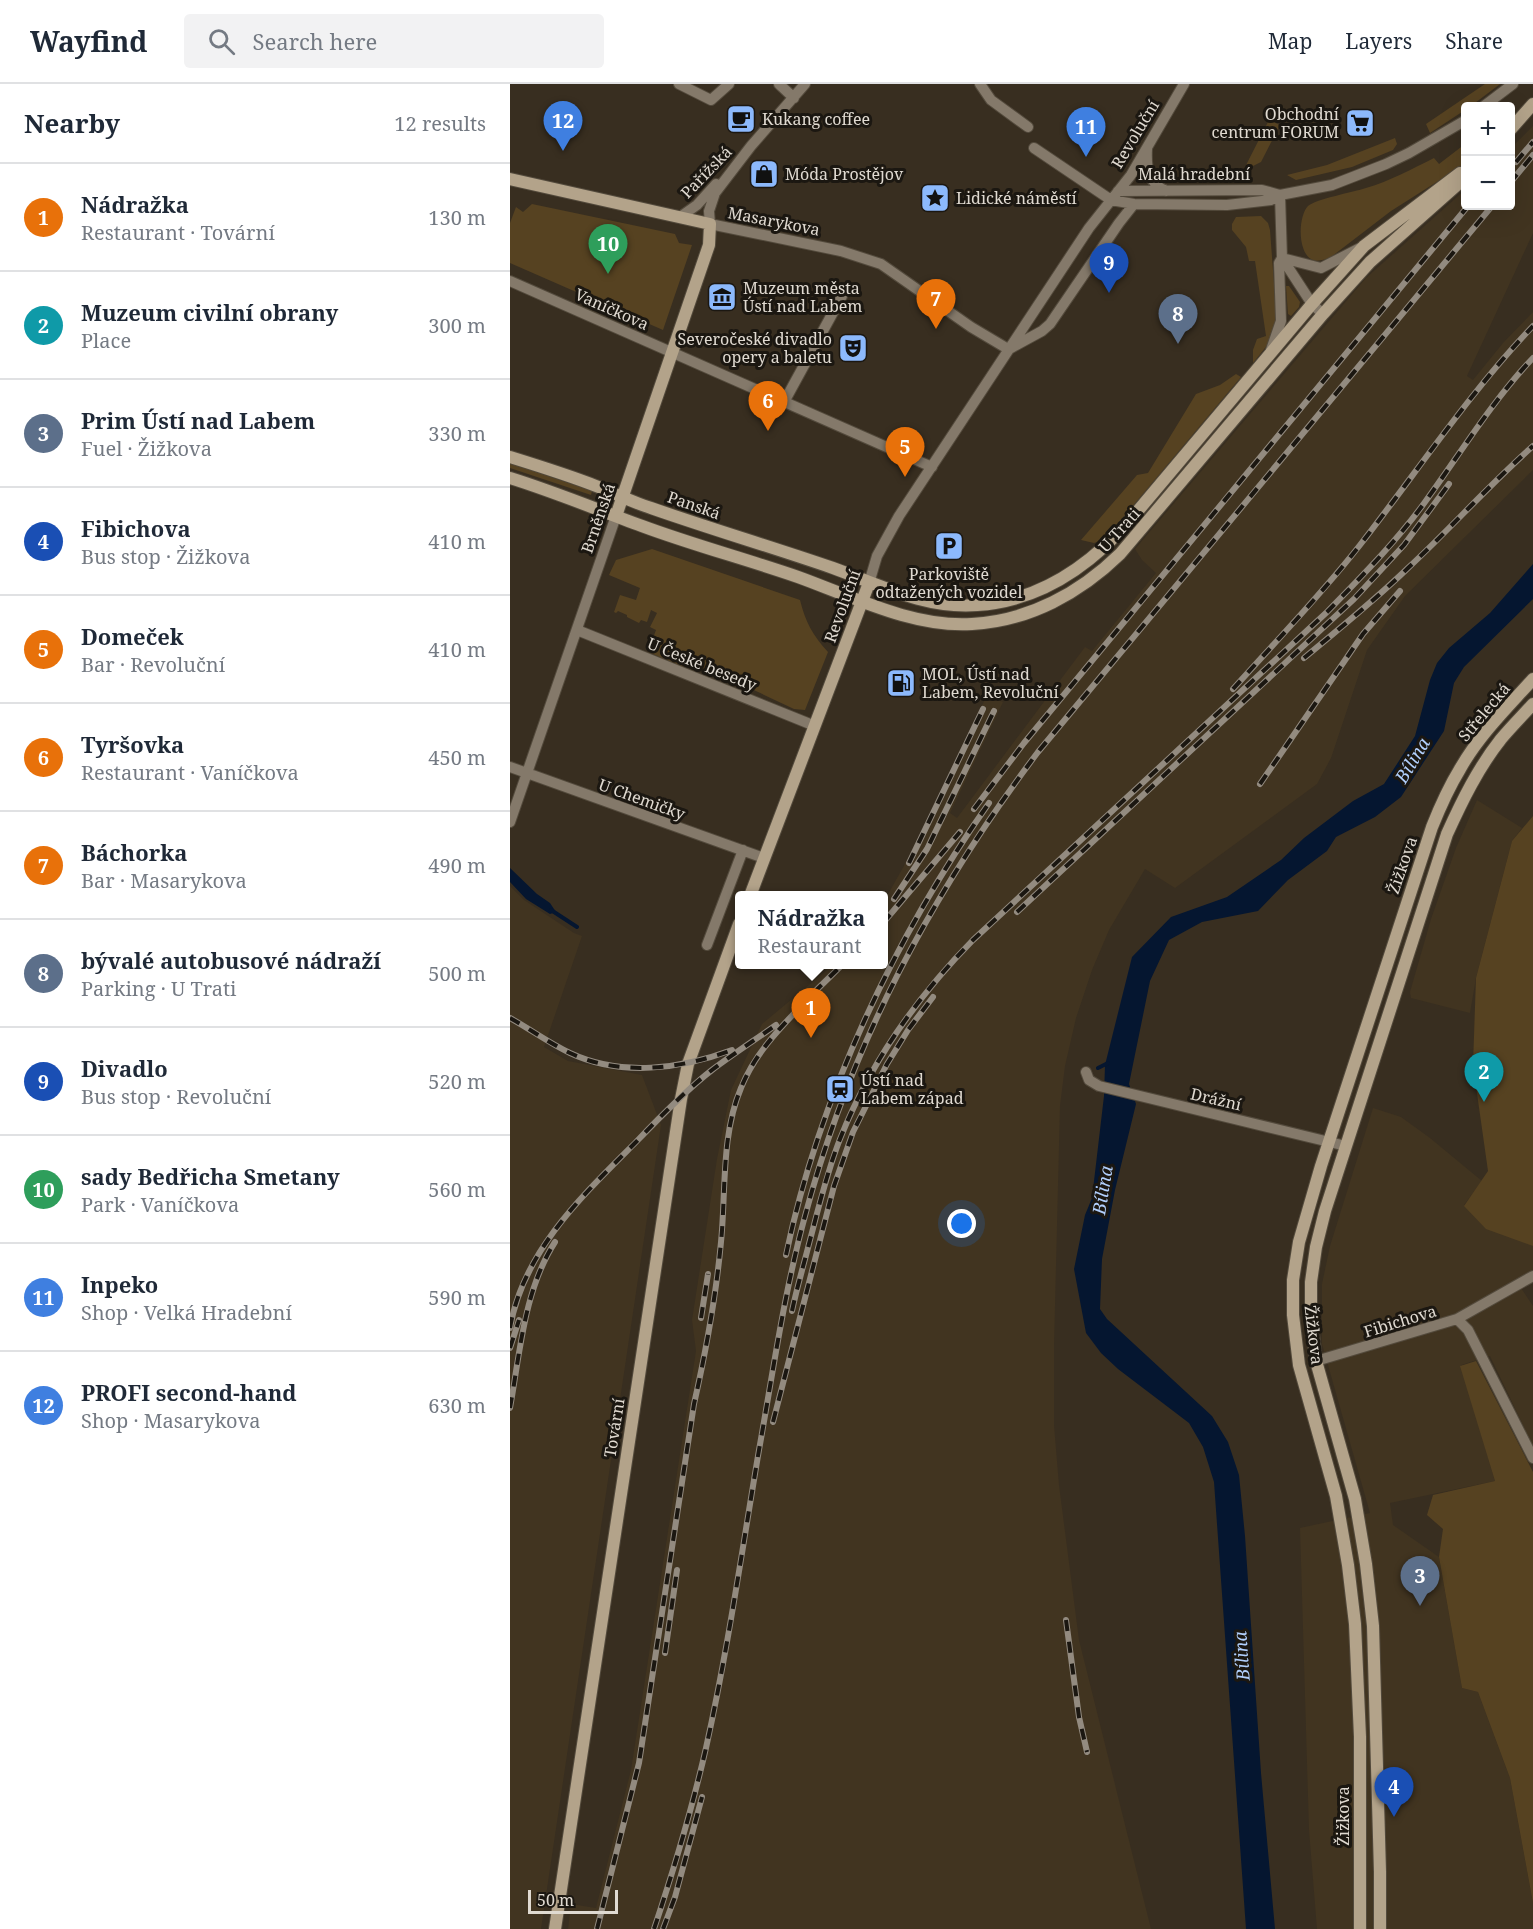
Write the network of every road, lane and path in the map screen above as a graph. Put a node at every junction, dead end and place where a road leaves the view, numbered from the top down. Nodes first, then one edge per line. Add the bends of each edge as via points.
1 (679, 84) edge
2 (729, 84) edge
3 (779, 84) edge
4 (806, 84) edge
5 (980, 84) edge
6 (1184, 84) edge
7 (1513, 84) edge
8 (794, 98) junction
9 (1489, 102) edge
10 (1533, 104) edge
11 (1461, 123) edge
12 (1515, 124) edge
13 (1028, 127) dead end
14 (751, 146) junction
15 (1147, 146) junction
16 (1034, 148) dead end
17 (1461, 172) edge
18 (510, 179) edge
19 (1461, 181) edge
20 (1166, 192) junction
21 (1280, 195) junction
22 (1115, 196) junction
23 (1134, 204) junction
24 (680, 217) junction
25 (710, 224) junction
26 (1364, 246) junction
27 (1282, 258) junction
28 (510, 281) edge
29 (842, 296) dead end
30 (1312, 304) junction
31 (1323, 314) junction
32 (1008, 350) junction
33 (673, 352) junction
34 (1270, 354) junction
35 (784, 402) junction
36 (510, 457) edge
37 (932, 467) junction
38 (510, 478) edge
39 (623, 498) junction
40 (616, 516) junction
41 (869, 583) junction
42 (863, 602) junction
43 (577, 630) junction
44 (1533, 679) edge
45 (1533, 704) edge
46 (815, 726) junction
47 (1461, 766) joint
48 (510, 767) edge
49 (527, 773) junction
50 (1476, 775) joint
51 (510, 822) edge
52 (743, 850) junction
53 (764, 858) junction
54 (752, 891) edge
55 (735, 934) edge
56 (707, 945) dead end
57 (1086, 1071) dead end
58 (1330, 1141) junction
59 (1346, 1146) junction
60 (1533, 1276) edge
61 (1457, 1319) junction
62 (1316, 1361) junction
63 (1533, 1458) edge
64 (555, 1929) edge
65 (1360, 1929) edge
66 (1380, 1929) edge

1 - 2 street via 711,100
3 - 8 street
4 - 8 street, Pařížská
5 - 13 street via 991,100
6 - 15 street, Revoluční
7 - 9 street
8 - 14 street, Pařížská
10 - 12 street
11 - 21 street, Malá hradební via 1386,164 1332,185
14 - 24 street, Pařížská via 697,205
14 - 25 street, Pařížská via 715,193 709,211
15 - 20 street via 1150,178
15 - 22 street, Revoluční
16 - 22 street
17 - 26 street, U Trati
18 - 24 street, Masarykova
19 - 31 street, U Trati via 1370,262
20 - 21 street, Malá hradební via 1262,190
20 - 22 street, Malá hradební
21 - 23 street, Malá hradební via 1271,200 1227,205
21 - 27 street, U Trati
22 - 23 street
22 - 32 street, Revoluční via 1089,228
23 - 32 street, Revoluční via 1050,324
24 - 25 street, Masarykova
25 - 32 street, Masarykova via 841,251 881,264
25 - 33 street, Brněnská via 709,245
26 - 27 street, U Trati via 1321,268
26 - 30 street, U Trati
27 - 30 street
27 - 34 street, U Trati via 1281,321
28 - 33 street, Vaníčkova
29 - 35 street
30 - 31 street
30 - 34 street, U Trati
31 - 42 street, U Trati via 1133,540 1107,568 1081,587 1026,614 970,625 921,619
32 - 37 street, Revoluční
33 - 35 street, Vaníčkova
33 - 39 street, Brněnská
34 - 41 street, U Trati via 1117,536 1062,579 1019,597 976,605 924,601
35 - 37 street, Vaníčkova
36 - 39 street, Panská
37 - 41 street, Revoluční via 892,529
38 - 40 street
39 - 40 street, Brněnská
39 - 41 street, Panská
40 - 42 street
40 - 43 street, Brněnská
41 - 42 street, Revoluční
42 - 46 street, Revoluční
43 - 46 street, U České besedy
43 - 49 street, Brněnská
44 - 47 street, Střelecká via 1486,731
45 - 50 street, Střelecká via 1500,740
46 - 53 street, Revoluční
47 - 58 street, Žižkova via 1429,837
48 - 49 street, U Chemičky
49 - 51 street, Brněnská
49 - 52 street, U Chemičky
50 - 59 street, Žižkova via 1448,834
52 - 53 street, U Chemičky
52 - 56 street
53 - 54 street, Revoluční
55 - 64 street, Tovární via 688,1064 681,1099
57 - 58 street, Drážní via 1089,1080 1099,1086
58 - 59 street, Drážní
58 - 65 street, Žižkova via 1299,1242 1293,1315 1299,1365 1336,1496 1355,1624 1360,1737
59 - 62 street, Žižkova via 1325,1211 1311,1282
60 - 61 street, Fibichova
61 - 62 street, Fibichova
61 - 63 street, Fibichova via 1468,1330
62 - 66 street, Žižkova via 1355,1499 1366,1564 1374,1648

